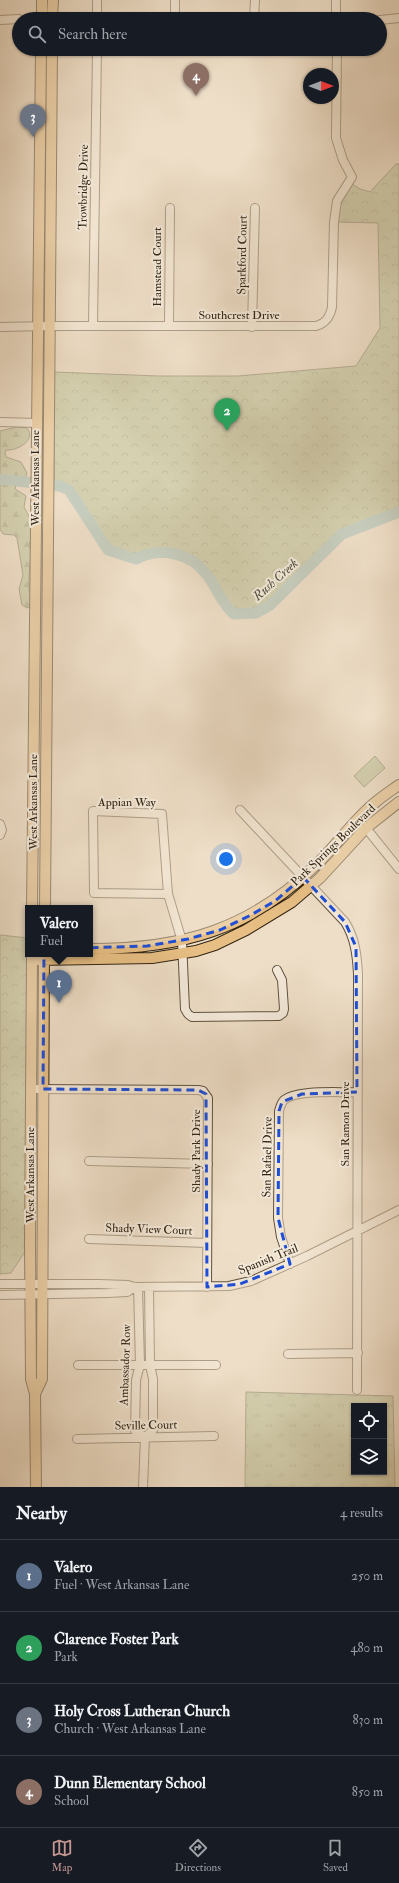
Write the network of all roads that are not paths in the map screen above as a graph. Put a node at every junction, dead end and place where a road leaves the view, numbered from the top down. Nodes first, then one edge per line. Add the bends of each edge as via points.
1 (42, 0) edge
2 (53, 0) edge
3 (97, 0) edge
4 (175, 0) edge
5 (255, 0) edge
6 (336, 0) edge
7 (42, 12) edge
8 (52, 12) edge
9 (97, 12) edge
10 (175, 12) edge
11 (254, 12) edge
12 (336, 12) edge
13 (399, 18) edge
14 (12, 19) edge
15 (387, 19) edge
16 (0, 20) edge
17 (41, 56) edge
18 (52, 56) edge
19 (97, 56) edge
20 (337, 56) edge
21 (170, 208) dead end
22 (255, 208) dead end
23 (44, 326) junction
24 (93, 326) junction
25 (169, 326) junction
26 (0, 327) edge
27 (252, 327) junction
28 (0, 422) edge
29 (38, 423) junction
30 (399, 785) edge
31 (399, 802) edge
32 (240, 810) dead end
33 (0, 824) edge
34 (366, 828) junction
35 (0, 835) edge
36 (399, 869) edge
37 (303, 877) junction
38 (311, 885) junction
39 (168, 894) junction
40 (32, 905) edge
41 (45, 905) edge
42 (182, 941) junction
43 (93, 949) edge
44 (183, 953) junction
45 (32, 957) edge
46 (44, 957) edge
47 (277, 970) dead end
48 (38, 1089) junction
49 (357, 1092) junction
50 (89, 1161) dead end
51 (208, 1164) junction
52 (399, 1210) edge
53 (357, 1231) junction
54 (89, 1239) dead end
55 (207, 1243) junction
56 (290, 1264) junction
57 (30, 1283) junction
58 (42, 1283) junction
59 (0, 1284) edge
60 (207, 1287) junction
61 (137, 1288) junction
62 (150, 1288) junction
63 (0, 1294) edge
64 (30, 1294) junction
65 (42, 1294) junction
66 (358, 1353) junction
67 (288, 1354) dead end
68 (78, 1364) dead end
69 (140, 1365) junction
70 (150, 1365) junction
71 (216, 1365) dead end
72 (357, 1390) dead end
73 (35, 1394) junction
74 (214, 1436) dead end
75 (145, 1438) junction
76 (77, 1439) dead end
77 (36, 1487) edge
78 (143, 1487) edge

1 - 7 main road
2 - 8 main road
3 - 9 street
4 - 10 street
5 - 11 street
6 - 12 street
13 - 15 street
14 - 16 street
17 - 23 main road, West Arkansas Lane
18 - 23 main road, West Arkansas Lane
19 - 24 street, Trowbridge Drive
20 - 27 street, Southcrest Drive via 336,138 352,177 338,201 334,222 330,315 326,321 316,326
21 - 25 street, Hamstead Court
22 - 27 street, Sparkford Court
23 - 24 street, Southcrest Drive
23 - 26 street, Southcrest Drive
23 - 29 main road, West Arkansas Lane
23 - 41 main road, West Arkansas Lane via 49,456
24 - 25 street, Southcrest Drive
25 - 27 street, Southcrest Drive
28 - 29 street
29 - 40 main road, West Arkansas Lane
30 - 37 main road, Park Springs Boulevard via 376,801
31 - 34 main road, Park Springs Boulevard
32 - 37 street, San Ramon Drive
33 - 35 street
34 - 36 street
34 - 38 main road, Park Springs Boulevard
37 - 38 street, San Ramon Drive
37 - 42 main road, Park Springs Boulevard via 275,901 251,915 220,930
38 - 44 main road, Park Springs Boulevard via 292,902 240,933 215,945
38 - 49 street, San Ramon Drive via 345,922 356,947
39 - 39 street, Appian Way via 94,893 93,812 162,814
39 - 42 street, Appian Way
42 - 43 main road, Park Springs Boulevard
42 - 44 street, Appian Way
44 - 46 main road, Park Springs Boulevard via 152,958
44 - 47 street, Appian Way via 185,1009 196,1018 279,1016 284,1009 282,980
45 - 46 main road, Park Springs Boulevard
45 - 48 main road, West Arkansas Lane
46 - 48 main road, West Arkansas Lane
48 - 51 street, Shady Park Drive via 203,1091 208,1098
48 - 57 main road, West Arkansas Lane
48 - 58 main road, West Arkansas Lane
49 - 53 street, San Ramon Drive
49 - 56 street, San Rafael Drive via 302,1094 282,1102 279,1112 278,1218
50 - 51 street
51 - 55 street, Shady Park Drive
52 - 53 street, Spanish Trail
53 - 56 street, Spanish Trail
53 - 66 street, San Ramon Drive
54 - 55 street, Shady View Court
55 - 60 street, Shady Park Drive
56 - 60 street, Spanish Trail via 240,1284
57 - 58 street, Spanish Trail
57 - 59 street, Spanish Trail
57 - 64 main road, West Arkansas Lane
58 - 61 street, Spanish Trail via 128,1285
58 - 65 main road, West Arkansas Lane
60 - 62 street, Spanish Trail
61 - 62 street, Spanish Trail
61 - 65 street, Spanish Trail via 121,1293
61 - 69 street, Ambassador Row
62 - 70 street, Ambassador Row
63 - 64 street, Spanish Trail
64 - 65 street, Spanish Trail
64 - 73 main road, West Arkansas Lane via 31,1379
65 - 73 main road, West Arkansas Lane via 42,1379
66 - 67 street
66 - 72 street, San Ramon Drive
68 - 69 street
69 - 70 street
69 - 75 street, Ambassador Row via 136,1380 135,1431
70 - 71 street
70 - 75 street, Ambassador Row via 153,1379 153,1430
73 - 77 main road, West Arkansas Lane
74 - 75 street, Seville Court
75 - 76 street, Seville Court
75 - 78 street, Ambassador Row

